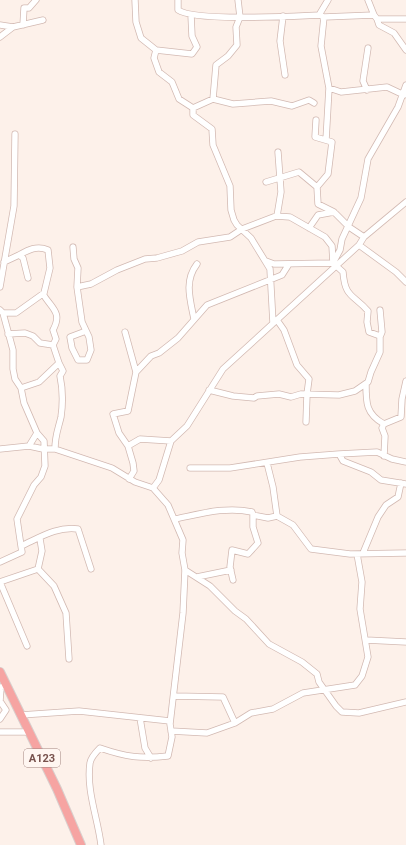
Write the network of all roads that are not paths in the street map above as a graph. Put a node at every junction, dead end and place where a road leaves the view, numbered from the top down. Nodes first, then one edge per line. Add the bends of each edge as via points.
1 (36, 0) edge
2 (135, 0) edge
3 (178, 0) edge
4 (238, 0) edge
5 (328, 0) edge
6 (368, 0) edge
7 (191, 15) junction
8 (283, 16) junction
9 (322, 16) junction
10 (240, 17) junction
11 (375, 17) junction
12 (406, 19) edge
13 (43, 20) dead end
14 (0, 25) edge
15 (23, 25) junction
16 (13, 27) junction
17 (0, 37) edge
18 (368, 48) dead end
19 (156, 50) junction
20 (406, 50) edge
21 (285, 75) dead end
22 (406, 85) edge
23 (329, 88) junction
24 (367, 90) junction
25 (404, 95) edge
26 (213, 99) junction
27 (314, 103) dead end
28 (193, 108) junction
29 (316, 120) dead end
30 (15, 134) dead end
31 (326, 140) junction
32 (278, 152) dead end
33 (280, 178) junction
34 (266, 182) dead end
35 (317, 187) junction
36 (406, 202) edge
37 (334, 212) junction
38 (277, 216) junction
39 (349, 227) junction
40 (309, 228) junction
41 (242, 229) junction
42 (364, 237) junction
43 (359, 245) junction
44 (73, 247) dead end
45 (19, 255) junction
46 (266, 261) junction
47 (4, 262) junction
48 (197, 264) dead end
49 (289, 264) junction
50 (335, 264) junction
51 (28, 278) dead end
52 (270, 281) junction
53 (406, 282) edge
54 (0, 287) edge
55 (78, 287) junction
56 (43, 294) junction
57 (380, 310) dead end
58 (2, 312) edge
59 (194, 319) junction
60 (275, 321) junction
61 (86, 331) junction
62 (125, 332) dead end
63 (8, 334) junction
64 (380, 336) junction
65 (54, 345) junction
66 (59, 363) junction
67 (136, 372) junction
68 (406, 381) edge
69 (366, 384) junction
70 (21, 388) junction
71 (209, 390) junction
72 (307, 394) junction
73 (404, 399) edge
74 (306, 422) dead end
75 (384, 424) junction
76 (37, 433) junction
77 (171, 441) junction
78 (29, 446) junction
79 (128, 446) junction
80 (0, 449) edge
81 (43, 449) junction
82 (55, 449) junction
83 (339, 454) junction
84 (384, 456) junction
85 (406, 462) edge
86 (267, 463) junction
87 (190, 468) dead end
88 (129, 479) junction
89 (403, 484) edge
90 (153, 488) junction
91 (253, 515) junction
92 (277, 516) junction
93 (175, 519) junction
94 (40, 538) junction
95 (21, 546) junction
96 (406, 553) edge
97 (360, 554) junction
98 (0, 562) edge
99 (38, 569) junction
100 (91, 569) dead end
101 (185, 570) junction
102 (231, 570) junction
103 (197, 577) junction
104 (233, 580) dead end
105 (0, 582) edge
106 (366, 640) junction
107 (406, 642) edge
108 (27, 646) dead end
109 (69, 659) dead end
110 (0, 672) edge
111 (3, 686) edge
112 (325, 690) junction
113 (174, 696) junction
114 (406, 702) edge
115 (21, 715) junction
116 (140, 718) junction
117 (0, 719) edge
118 (170, 721) junction
119 (235, 723) junction
120 (0, 732) edge
121 (30, 732) junction
122 (171, 732) junction
123 (151, 758) junction
124 (81, 845) edge
125 (101, 845) edge

1 - 15 street via 28,8 24,8
2 - 19 street via 136,22 141,38
3 - 7 street via 178,10
4 - 10 street
5 - 9 street
6 - 11 street
7 - 10 street
7 - 19 street via 192,36 197,46 192,54
8 - 9 street
8 - 10 street
8 - 21 street via 280,41
9 - 11 street
9 - 23 street via 321,46
10 - 26 street via 236,27 237,44 216,65
11 - 12 street
11 - 20 street via 379,25 394,33
13 - 15 street
14 - 16 street
15 - 16 street
16 - 17 street
18 - 24 street via 363,81
19 - 28 street via 154,58 159,72 172,82 179,98
22 - 25 street
23 - 24 street via 341,92
23 - 31 street
24 - 25 street via 388,87
25 - 39 street via 368,159 361,198
26 - 27 street via 232,104 271,101 292,106 310,100
26 - 28 street
28 - 41 street via 193,115 212,129 213,145 230,186 231,210 237,225
29 - 31 street via 315,137
30 - 47 street via 14,206
31 - 35 street via 332,142 328,174
32 - 33 street
33 - 34 street
33 - 35 street via 299,172
33 - 38 street via 281,192
35 - 37 street via 318,204
36 - 42 street
37 - 39 street
37 - 40 street via 318,215
38 - 40 street via 290,217
38 - 41 street
39 - 42 street
39 - 50 street via 342,239
40 - 50 street via 325,237 332,246
41 - 46 street
41 - 55 street via 230,236 198,242 182,251 145,259 91,284
42 - 43 street
43 - 50 street
43 - 53 street
44 - 55 street via 78,268
45 - 47 street
45 - 51 street via 23,258
45 - 56 street via 32,249 48,250 50,268
46 - 49 street
46 - 52 street via 270,269
47 - 54 street
48 - 59 street via 190,274 189,282
49 - 50 street
49 - 52 street via 282,275
50 - 60 street
50 - 64 street via 343,272 344,287 349,295 368,311 369,332
52 - 59 street via 207,305
52 - 60 street
55 - 61 street via 82,322
56 - 58 street via 16,313
56 - 65 street via 52,304 58,322 53,330 56,339
57 - 64 street
58 - 63 street
59 - 67 street via 178,338 152,356
60 - 71 street via 223,368
60 - 72 street via 284,330 297,365 309,379
61 - 61 street via 91,350 87,360 83,361 78,360 70,337
62 - 67 street
63 - 65 street via 25,333 40,343
63 - 70 street via 13,350 13,373
64 - 69 street via 380,352
65 - 66 street
66 - 70 street via 39,382
66 - 82 street via 63,370 60,376 63,392
67 - 79 street via 128,411 113,414 119,433
68 - 73 street
69 - 72 street via 355,391 339,395
69 - 75 street via 366,406
70 - 76 street via 24,403
71 - 72 street via 254,398 279,394 291,397
71 - 77 street via 186,426
72 - 74 street
73 - 75 street via 401,417
75 - 84 street
76 - 78 street
76 - 81 street via 44,441
77 - 79 street via 140,439
77 - 90 street via 160,480
78 - 80 street
78 - 81 street
79 - 88 street via 134,471
81 - 82 street
81 - 95 street via 45,466 41,477 34,485 17,519
82 - 88 street via 112,468
83 - 84 street via 376,452
83 - 86 street
83 - 89 street via 343,461 371,472 381,480
84 - 85 street
86 - 87 street via 230,468
86 - 92 street
88 - 90 street
89 - 97 street via 398,497 386,505 378,517
90 - 93 street via 168,505
91 - 92 street via 268,518
91 - 93 street via 252,512 245,510 225,509
91 - 102 street via 253,527 258,543 248,554 232,550
92 - 97 street via 293,525 311,549
93 - 101 street via 182,540
94 - 95 street
94 - 99 street via 42,551
94 - 100 street via 42,535 62,529 78,529
95 - 98 street via 22,552
96 - 97 street
97 - 106 street via 360,609
99 - 105 street
99 - 109 street via 54,586 66,614
101 - 103 street
101 - 113 street
102 - 103 street
102 - 104 street
103 - 112 street via 246,619 269,644 302,662 317,674
105 - 108 street
106 - 107 street
106 - 112 street via 368,656 362,676 355,685
110 - 111 highway, A123
111 - 115 highway, A123
111 - 117 street via 0,701 6,710
112 - 114 street via 342,712 359,713
112 - 119 street via 303,693 273,709 251,713
113 - 118 street
113 - 119 street via 223,697
115 - 116 street via 79,711
115 - 121 highway, A123
116 - 118 street
116 - 123 street via 145,748
118 - 122 street
119 - 122 street via 206,733
120 - 121 street
121 - 124 highway, A123
122 - 123 street via 168,756
123 - 125 street via 122,756 100,748 95,753 90,762 91,795

